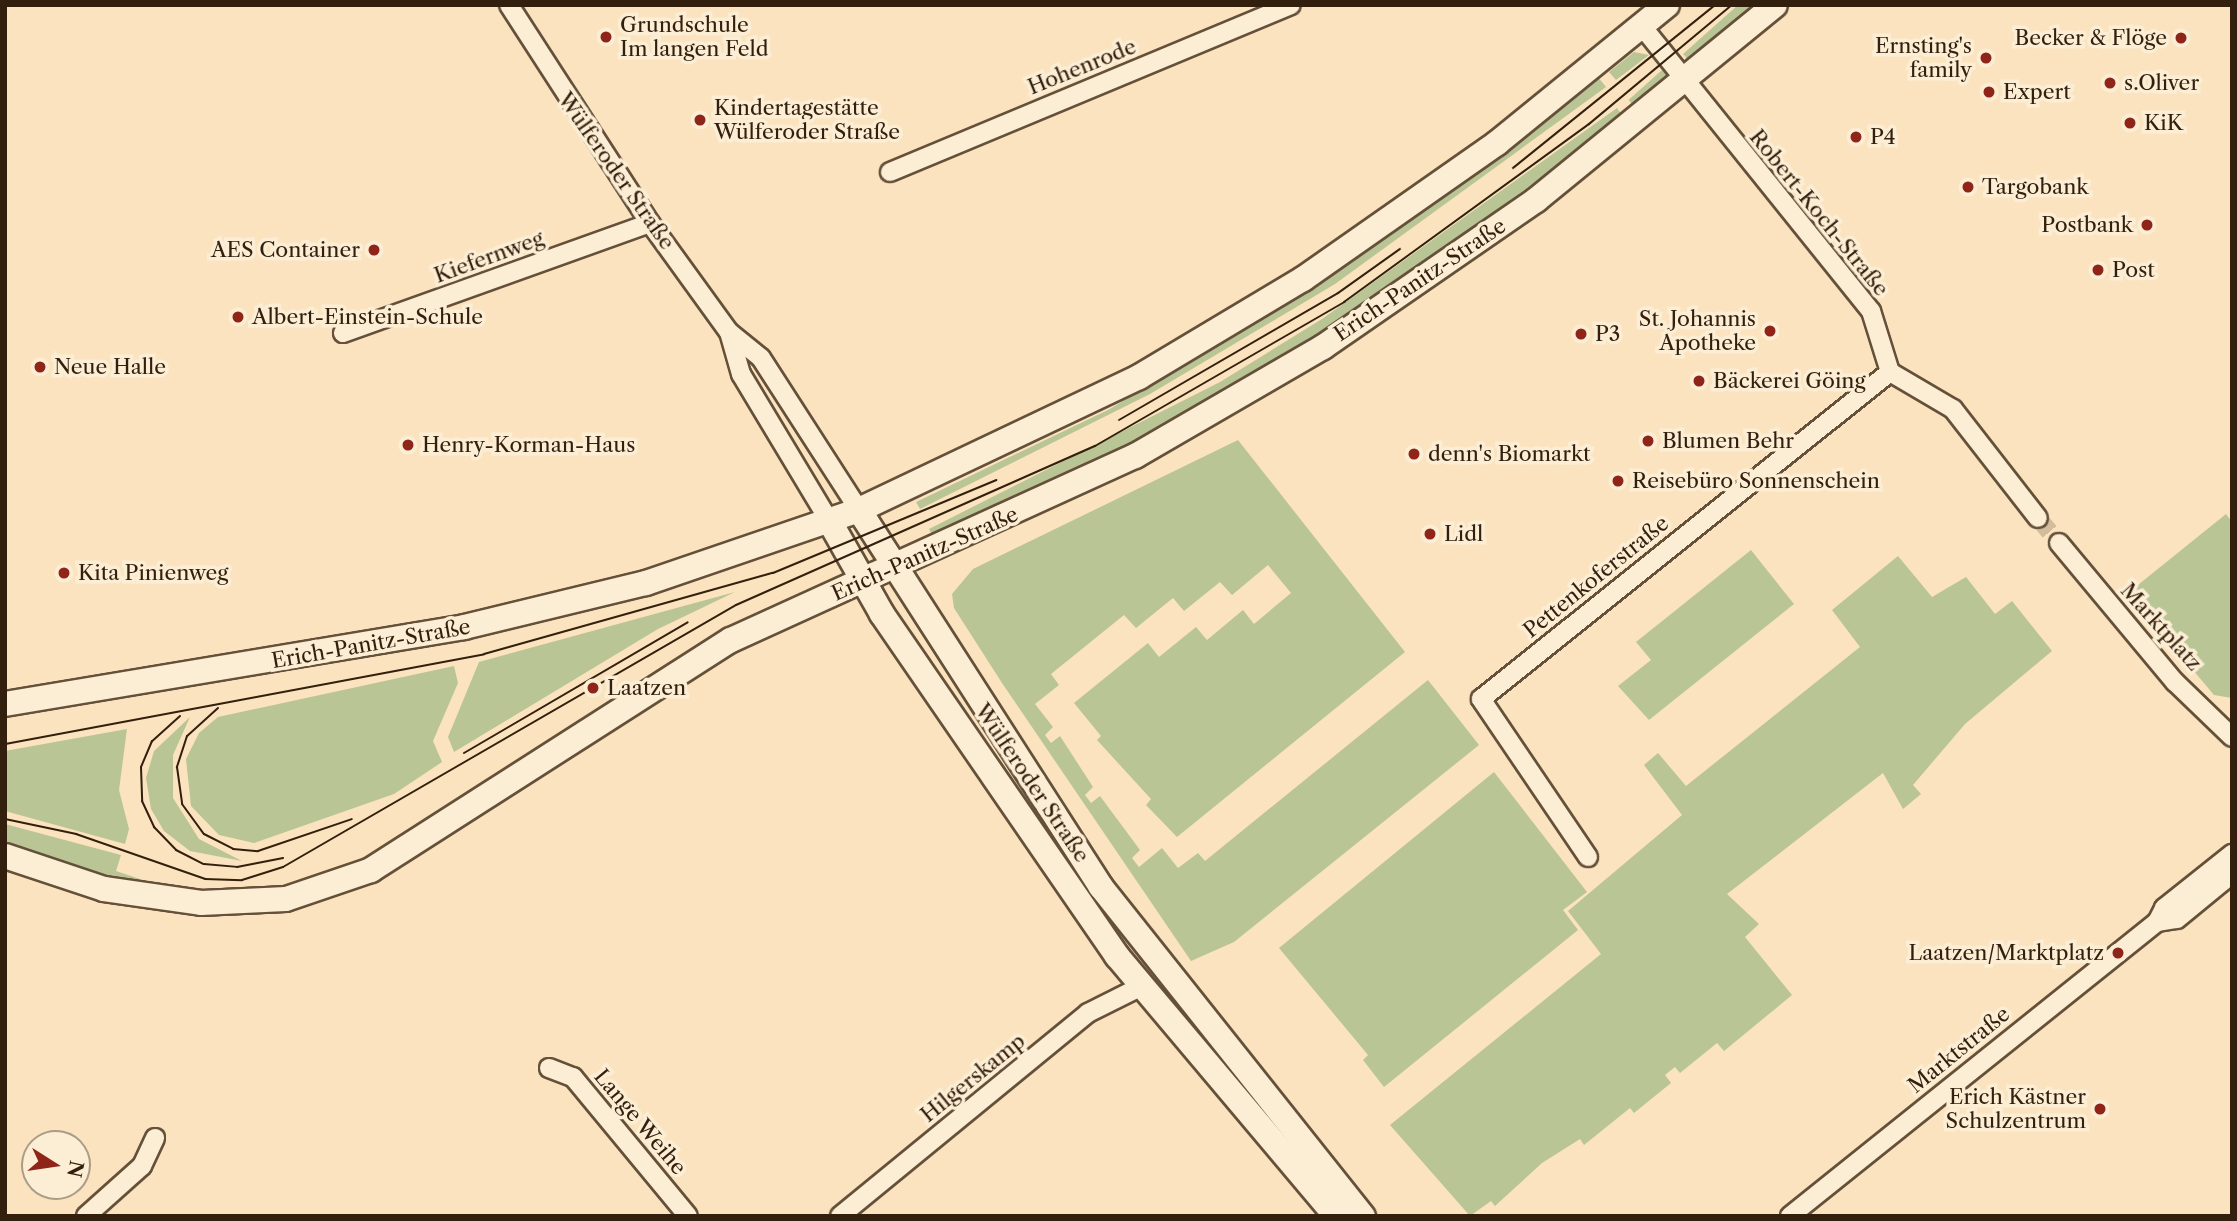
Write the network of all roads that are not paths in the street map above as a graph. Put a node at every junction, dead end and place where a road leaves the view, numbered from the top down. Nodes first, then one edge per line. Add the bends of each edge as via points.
1 (509, 5) edge
2 (1291, 5) edge
3 (1667, 5) edge
4 (1775, 5) edge
5 (1641, 25) junction
6 (1689, 80) junction
7 (890, 172) dead end
8 (650, 223) junction
9 (729, 332) junction
10 (343, 333) dead end
11 (1890, 372) junction
12 (859, 510) junction
13 (2038, 518) tunnel mouth
14 (830, 522) junction
15 (2059, 543) tunnel mouth
16 (893, 568) junction
17 (864, 580) junction
18 (5, 704) edge
19 (2232, 737) edge
20 (2232, 854) edge
21 (5, 856) edge
22 (1588, 857) dead end
23 (2232, 874) edge
24 (2157, 922) junction
25 (1142, 986) junction
26 (549, 1068) dead end
27 (155, 1139) dead end
28 (86, 1216) edge
29 (688, 1216) edge
30 (840, 1216) edge
31 (1336, 1216) edge
32 (1363, 1216) edge
33 (1790, 1216) edge

1 - 8 street, Wülferoder Straße
2 - 7 street, Hohenrode
3 - 5 main road, Erich-Panitz-Straße
4 - 6 main road, Erich-Panitz-Straße
5 - 6 street, Robert-Koch-Straße
5 - 12 main road, Erich-Panitz-Straße via 1398,214 1192,348
6 - 11 street, Robert-Koch-Straße via 1698,101 1871,311
6 - 16 main road, Erich-Panitz-Straße via 1536,200 1322,346 1135,456
8 - 9 street, Wülferoder Straße
8 - 10 street, Kiefernweg
9 - 12 street, Wülferoder Straße via 761,358
9 - 14 street, Wülferoder Straße via 741,374
11 - 13 street via 1953,409
11 - 22 street, Pettenkoferstraße via 1481,699
12 - 14 main road, Erich-Panitz-Straße
12 - 16 main road, Wülferoder Straße
14 - 17 main road, Wülferoder Straße
14 - 18 main road, Erich-Panitz-Straße via 646,583 464,627
15 - 19 street, Marktplatz via 2175,682
16 - 17 main road, Erich-Panitz-Straße
16 - 32 main road, Wülferoder Straße via 1101,887
17 - 21 main road, Erich-Panitz-Straße via 731,640 577,735 412,848 322,888 273,901 157,900
17 - 25 main road, Wülferoder Straße
20 - 24 street, Marktstraße via 2164,908
23 - 24 street, Marktstraße via 2177,919
24 - 33 street, Marktstraße
25 - 30 street, Hilgerskamp via 1088,1013
25 - 31 main road, Wülferoder Straße
26 - 29 street, Lange Weihe via 573,1077
27 - 28 street via 142,1166

